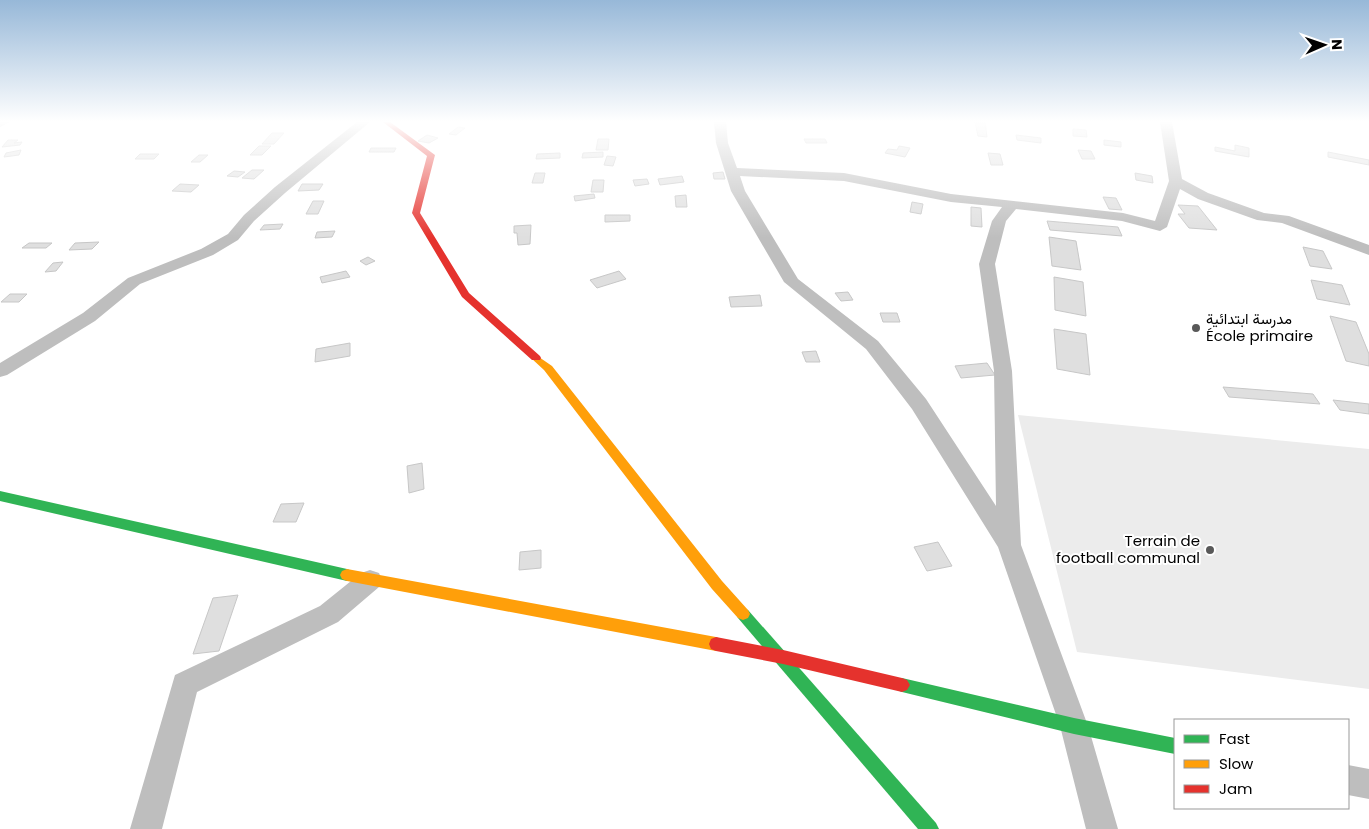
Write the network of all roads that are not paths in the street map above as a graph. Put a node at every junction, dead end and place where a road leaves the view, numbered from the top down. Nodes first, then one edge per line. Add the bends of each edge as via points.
1 (316, 161) edge
2 (430, 161) edge
3 (728, 161) edge
4 (1173, 161) edge
5 (732, 172) junction
6 (1176, 181) junction
7 (1012, 204) junction
8 (1369, 250) edge
9 (0, 370) edge
10 (0, 496) edge
11 (1009, 545) junction
12 (370, 580) junction
13 (783, 657) junction
14 (1074, 726) junction
15 (1174, 746) edge
16 (1349, 780) edge
17 (1369, 784) edge
18 (146, 829) edge
19 (930, 829) edge
20 (1102, 829) edge

1 - 9 street via 249,218 233,237 207,252 134,282 89,317
2 - 13 street via 416,213 465,294 548,368 717,585
3 - 5 street
4 - 6 street
5 - 7 street via 844,177 951,198
5 - 11 street via 738,191 792,282 872,346 884,360 919,404
6 - 7 street via 1160,227 1123,217
6 - 8 street via 1203,196 1262,217 1284,219
7 - 11 street via 999,221 986,264 1003,371
10 - 12 street
11 - 14 street
12 - 13 street
12 - 18 street via 330,614 184,684
13 - 14 street
13 - 19 street
14 - 15 street
14 - 20 street
16 - 17 street

